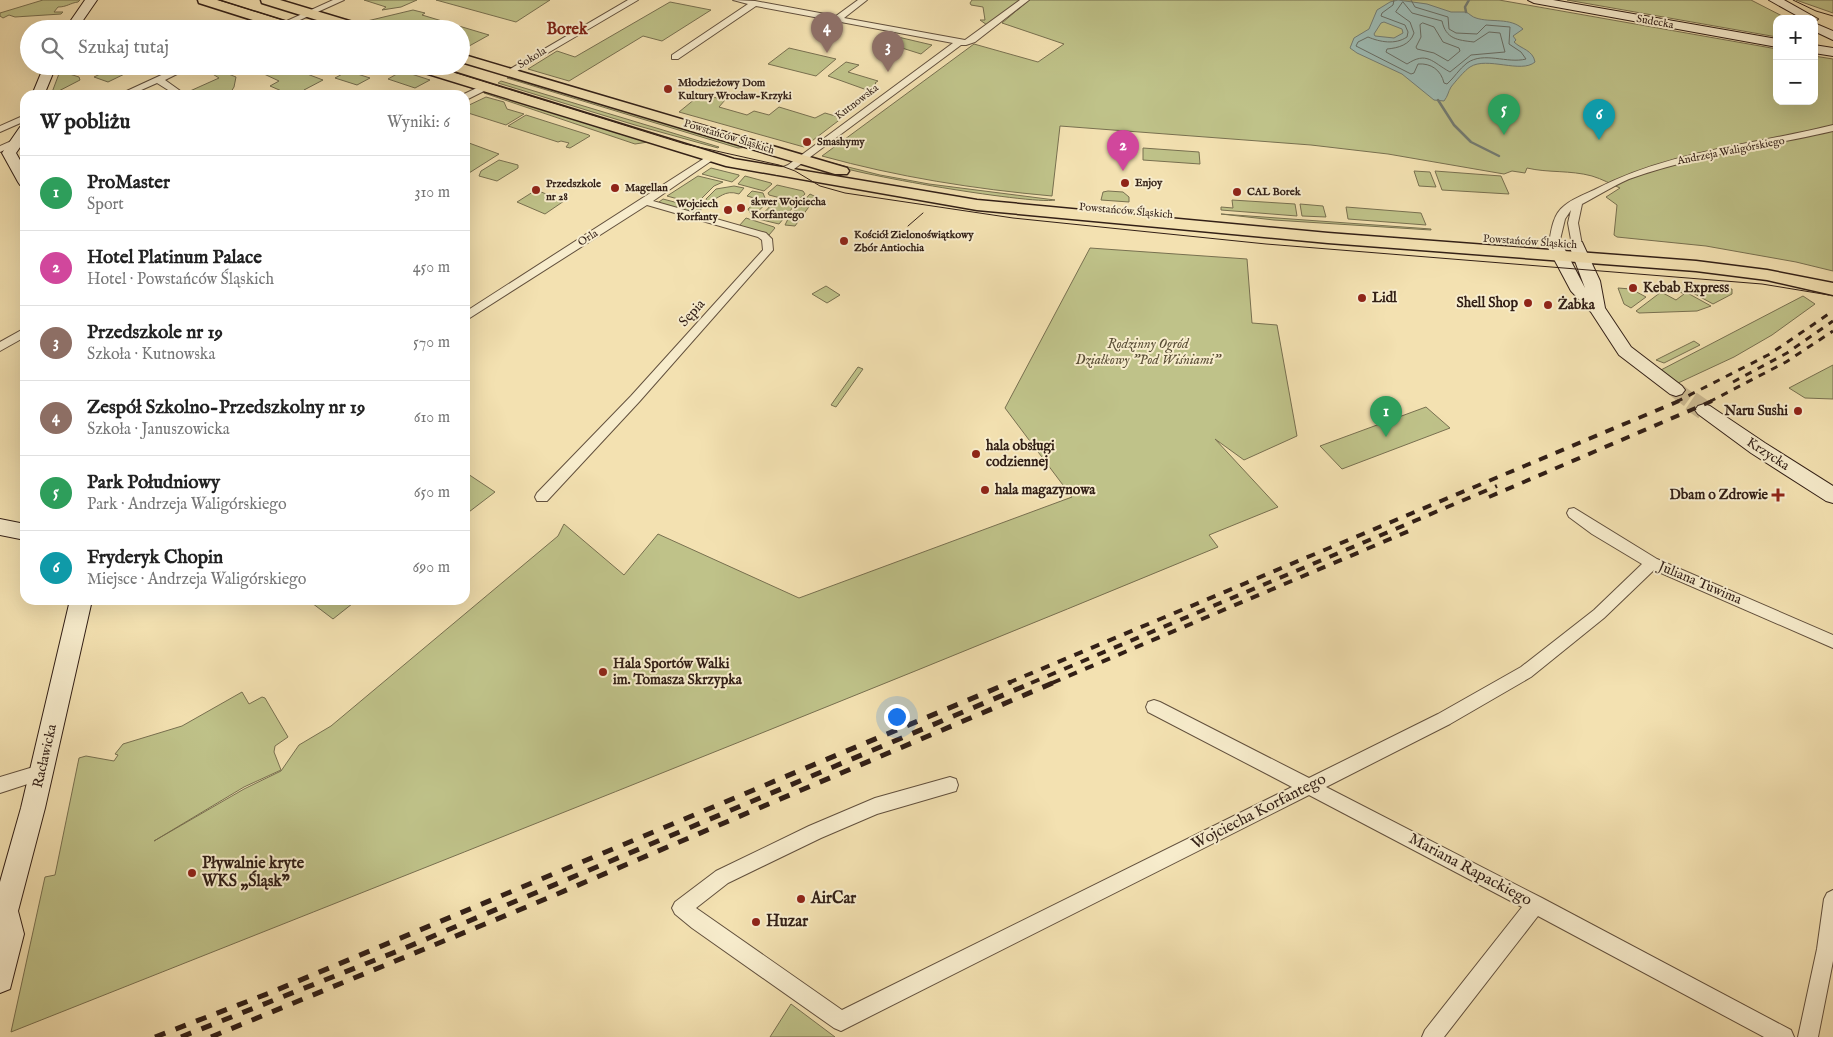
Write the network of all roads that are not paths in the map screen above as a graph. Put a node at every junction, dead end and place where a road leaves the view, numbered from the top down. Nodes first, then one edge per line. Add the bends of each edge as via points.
1 (91, 0) edge
2 (204, 0) edge
3 (267, 0) edge
4 (340, 0) edge
5 (634, 0) edge
6 (737, 0) edge
7 (863, 0) edge
8 (1025, 0) edge
9 (1534, 0) edge
10 (1763, 0) edge
11 (1775, 0) edge
12 (755, 3) junction
13 (308, 13) junction
14 (1792, 15) edge
15 (1805, 15) edge
16 (839, 18) junction
17 (77, 20) edge
18 (259, 20) edge
19 (293, 20) edge
20 (331, 20) edge
21 (1818, 22) edge
22 (1818, 28) edge
23 (1833, 29) edge
24 (1833, 36) edge
25 (1773, 42) edge
26 (958, 43) junction
27 (1818, 50) edge
28 (1833, 52) edge
29 (675, 57) dead end
30 (470, 61) edge
31 (509, 72) junction
32 (46, 75) edge
33 (170, 75) edge
34 (444, 75) edge
35 (159, 80) junction
36 (483, 88) junction
37 (40, 90) edge
38 (134, 90) edge
39 (174, 90) edge
40 (470, 94) edge
41 (20, 120) edge
42 (1833, 128) edge
43 (0, 129) edge
44 (20, 139) edge
45 (20, 141) edge
46 (0, 149) edge
47 (711, 157) junction
48 (802, 159) junction
49 (777, 172) junction
50 (20, 173) edge
51 (645, 202) junction
52 (1577, 204) junction
53 (1556, 250) junction
54 (1579, 252) junction
55 (1833, 278) edge
56 (1833, 289) edge
57 (1598, 308) junction
58 (470, 314) edge
59 (20, 335) edge
60 (0, 347) edge
61 (1676, 390) tunnel mouth
62 (1704, 410) tunnel mouth
63 (1833, 496) edge
64 (542, 498) dead end
65 (1574, 512) dead end
66 (20, 524) edge
67 (2, 527) edge
68 (20, 531) edge
69 (1652, 563) junction
70 (81, 605) edge
71 (1833, 642) edge
72 (1154, 707) dead end
73 (40, 774) junction
74 (0, 785) edge
75 (950, 785) dead end
76 (1310, 786) junction
77 (1833, 899) edge
78 (1536, 904) junction
79 (2, 914) edge
80 (0, 979) edge
81 (1432, 1037) edge
82 (1784, 1037) edge
83 (1808, 1037) edge

1 - 17 street
2 - 18 main road
3 - 13 main road
4 - 13 street
5 - 31 street, Sokola
6 - 12 street
7 - 16 street
8 - 26 street, Kutnowska via 971,42
9 - 25 street, Sudecka
10 - 14 street
11 - 15 street
12 - 16 street
12 - 29 street
13 - 19 street
13 - 20 main road
16 - 26 street
21 - 23 street
22 - 24 street
26 - 48 street, Kutnowska
27 - 28 street
30 - 31 main road, Powstańców Śląskich
31 - 48 main road, Powstańców Śląskich
32 - 37 street
33 - 35 street
34 - 36 main road, Powstańców Śląskich
35 - 38 street
35 - 39 street
36 - 40 street
36 - 47 main road, Powstańców Śląskich
41 - 43 street
42 - 52 street, Andrzeja Waligórskiego via 1676,161 1624,178
44 - 46 street
45 - 50 street via 9,153
47 - 49 main road, Powstańców Śląskich
47 - 51 street, Orla
48 - 49 street, Kutnowska
48 - 53 main road, Powstańców Śląskich via 876,179 981,197
49 - 53 main road, Powstańców Śląskich via 1030,211 1328,238
51 - 58 street, Orla
51 - 64 street, Sępia via 762,235 767,239 768,250
52 - 53 street, Andrzeja Waligórskiego via 1564,211 1558,224
52 - 54 street via 1573,223
53 - 54 main road, Powstańców Śląskich
53 - 57 street via 1579,291
54 - 55 main road, Powstańców Śląskich via 1740,260
54 - 56 main road, Powstańców Śląskich via 1759,274
54 - 57 street via 1592,281
57 - 61 street via 1625,351
59 - 60 street
62 - 63 street, Krzycka
65 - 69 street, Juliana Tuwima
66 - 67 street
67 - 68 street
69 - 71 street, Juliana Tuwima
69 - 76 street, Wojciecha Korfantego via 1599,614 1526,672 1444,719
70 - 73 street, Racławicka
72 - 76 street, Mariana Rapackiego
73 - 74 street
73 - 79 street, Racławicka
75 - 76 street, Wojciecha Korfantego via 875,806 815,832 722,877 681,908 841,1021
76 - 78 street, Mariana Rapackiego
77 - 83 street
78 - 81 street
78 - 82 street, Mariana Rapackiego
79 - 80 street, Racławicka via 11,934

